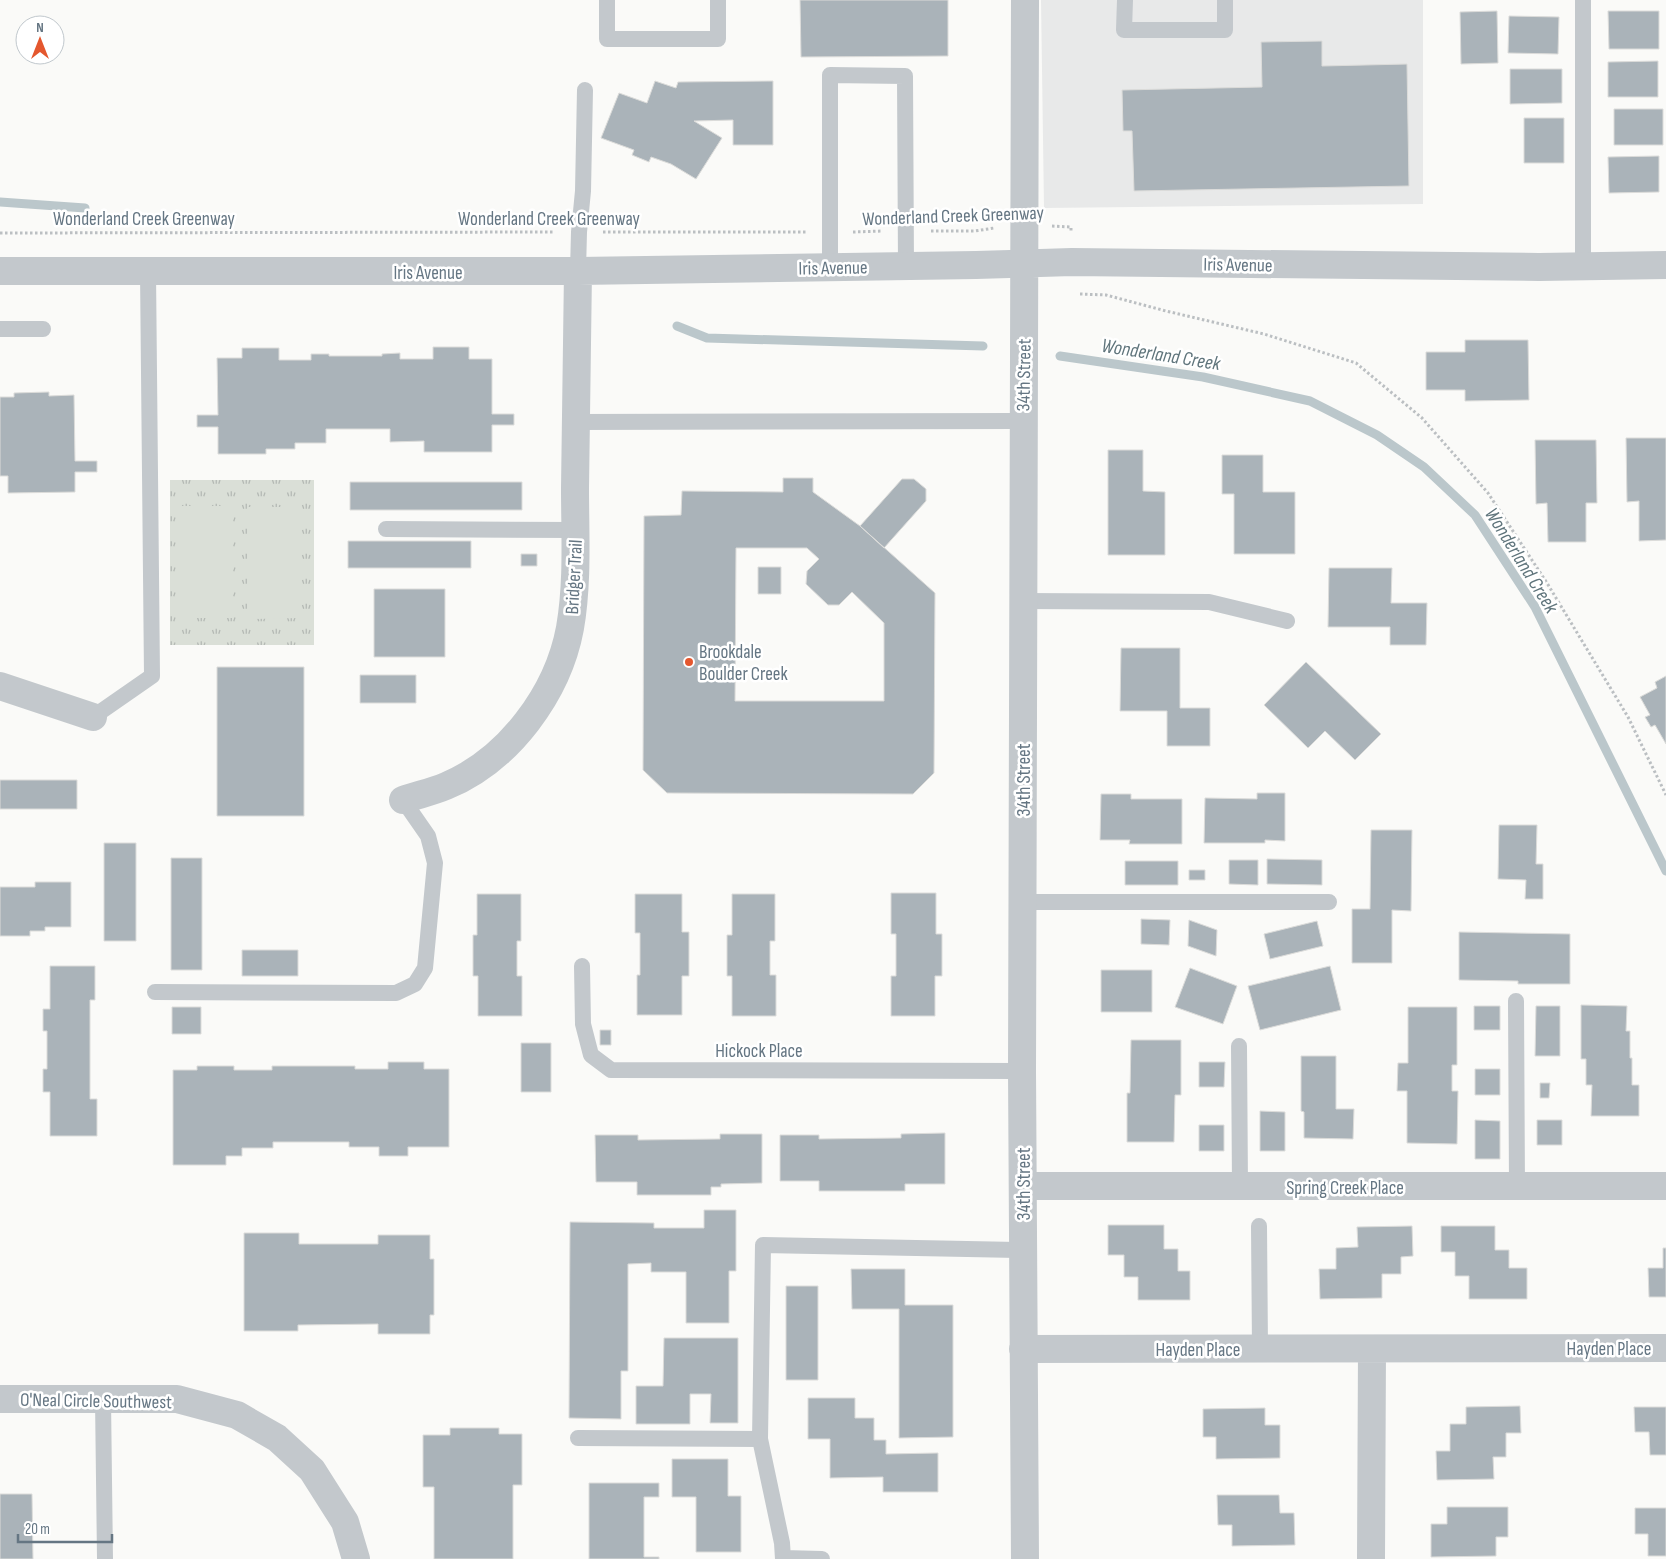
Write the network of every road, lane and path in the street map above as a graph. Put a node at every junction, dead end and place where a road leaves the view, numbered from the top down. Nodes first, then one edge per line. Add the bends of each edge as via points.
1 (607, 0) edge
2 (718, 0) edge
3 (1025, 0) edge
4 (1125, 0) edge
5 (1225, 0) edge
6 (1583, 0) edge
7 (585, 90) dead end
8 (1024, 223) junction
9 (907, 231) junction
10 (579, 232) junction
11 (830, 232) junction
12 (0, 233) edge
13 (1072, 262) junction
14 (1024, 264) junction
15 (1666, 265) edge
16 (906, 266) junction
17 (1583, 266) junction
18 (830, 267) junction
19 (0, 271) edge
20 (148, 271) junction
21 (578, 271) junction
22 (0, 329) edge
23 (43, 329) dead end
24 (1023, 421) junction
25 (576, 422) junction
26 (386, 529) dead end
27 (575, 530) junction
28 (1024, 601) junction
29 (1286, 621) dead end
30 (0, 686) edge
31 (93, 717) joint
32 (1666, 795) edge
33 (403, 800) joint
34 (1024, 902) junction
35 (1329, 902) dead end
36 (582, 966) dead end
37 (155, 992) dead end
38 (1516, 1002) dead end
39 (1239, 1046) dead end
40 (1022, 1071) junction
41 (1023, 1186) junction
42 (1240, 1186) junction
43 (1517, 1186) junction
44 (1666, 1186) edge
45 (1259, 1226) dead end
46 (1023, 1250) junction
47 (1666, 1348) edge
48 (1024, 1349) junction
49 (1260, 1349) junction
50 (1372, 1349) junction
51 (0, 1399) edge
52 (103, 1399) junction
53 (578, 1438) dead end
54 (760, 1439) junction
55 (105, 1559) edge
56 (356, 1559) edge
57 (783, 1559) edge
58 (822, 1559) edge
59 (1025, 1559) edge
60 (1371, 1559) edge

1 - 2 lane via 606,39 718,39
3 - 8 street, 34th Street
4 - 5 lane via 1124,30 1225,30
6 - 17 lane
7 - 10 lane via 584,191
8 - 9 path, Wonderland Creek Greenway via 974,230
8 - 13 path, Wonderland Creek Greenway via 1071,228
8 - 14 street, 34th Street
9 - 11 path, Wonderland Creek Greenway
9 - 11 lane via 905,76 830,75
9 - 16 lane
10 - 11 path, Wonderland Creek Greenway
10 - 12 path, Wonderland Creek Greenway
10 - 21 lane
11 - 18 lane
13 - 14 street, Iris Avenue
13 - 17 street, Iris Avenue
13 - 32 path, Wonderland Creek Greenway via 1073,294 1106,295 1264,334 1356,364 1422,418 1488,493 1547,583 1628,717
14 - 16 street, Iris Avenue
14 - 24 street, 34th Street
15 - 17 street, Iris Avenue
16 - 18 street, Iris Avenue
18 - 21 street, Iris Avenue
19 - 20 street, Iris Avenue
20 - 21 street, Iris Avenue
20 - 31 lane via 152,676
21 - 25 street, Bridger Trail
22 - 23 lane
24 - 25 lane
24 - 28 street, 34th Street
25 - 27 street, Bridger Trail
26 - 27 lane
27 - 33 street, Bridger Trail via 570,626 566,647 547,692 520,732 494,756 446,786
28 - 29 lane via 1209,602
28 - 34 street, 34th Street
30 - 31 street
33 - 37 lane via 428,836 435,863 425,968 415,984 396,993
34 - 35 lane
34 - 40 street, 34th Street
36 - 40 lane, Hickock Place via 583,1024 591,1055 611,1070
38 - 43 lane
39 - 42 lane
40 - 41 street, 34th Street
41 - 42 street, Spring Creek Place
41 - 46 street, 34th Street
42 - 43 street, Spring Creek Place
43 - 44 street, Spring Creek Place
45 - 49 lane
46 - 48 street, 34th Street
46 - 54 lane via 763,1245
47 - 50 street, Hayden Place
48 - 49 street, Hayden Place
48 - 59 street, 34th Street
49 - 50 street, Hayden Place
50 - 60 street
51 - 52 street, O'Neal Circle Southwest
52 - 55 lane
52 - 56 street, O'Neal Circle Southwest via 176,1399 236,1415 277,1438 312,1470 345,1522
53 - 54 lane
54 - 57 lane
57 - 58 lane

